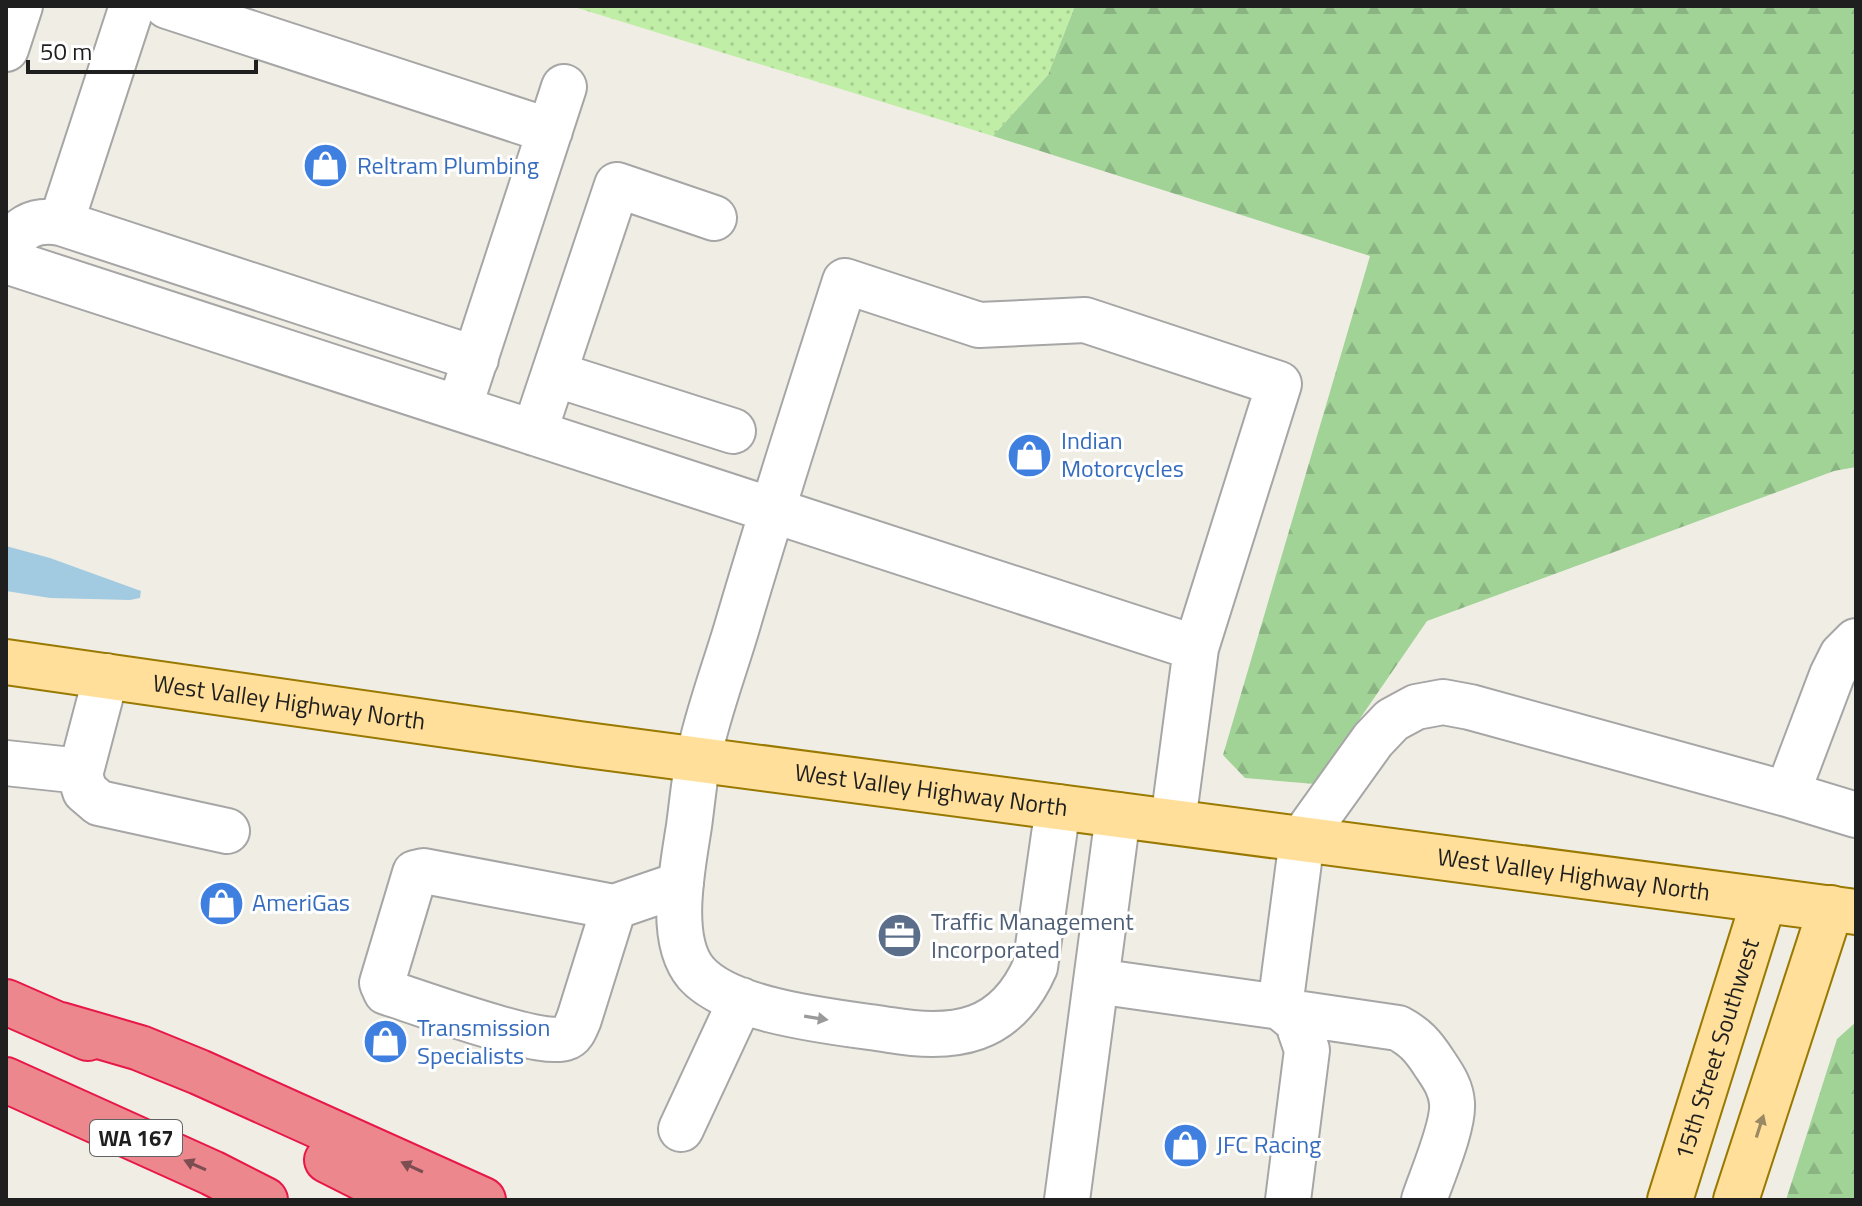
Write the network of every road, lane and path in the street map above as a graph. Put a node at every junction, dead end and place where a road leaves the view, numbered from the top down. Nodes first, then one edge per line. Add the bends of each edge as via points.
1 (20, 6) edge
2 (132, 6) edge
3 (167, 6) edge
4 (6, 49) edge
5 (564, 87) dead end
6 (550, 131) junction
7 (714, 218) dead end
8 (61, 223) junction
9 (6, 255) edge
10 (6, 261) edge
11 (476, 359) junction
12 (554, 374) junction
13 (459, 409) junction
14 (733, 431) dead end
15 (534, 433) junction
16 (771, 510) junction
17 (1856, 641) edge
18 (1196, 648) junction
19 (6, 662) edge
20 (106, 676) junction
21 (698, 759) junction
22 (6, 763) edge
23 (81, 771) junction
24 (1787, 794) junction
25 (1058, 807) junction
26 (1118, 815) junction
27 (1856, 815) edge
28 (1173, 822) junction
29 (227, 831) dead end
30 (1302, 839) junction
31 (681, 884) junction
32 (1764, 900) junction
33 (614, 907) junction
34 (1843, 910) edge
35 (1096, 981) junction
36 (741, 1000) junction
37 (6, 1002) edge
38 (1285, 1010) junction
39 (61, 1025) junction
40 (6, 1080) edge
41 (681, 1129) dead end
42 (265, 1200) edge
43 (406, 1200) edge
44 (483, 1200) edge
45 (1067, 1200) edge
46 (1288, 1200) edge
47 (1424, 1200) edge
48 (1670, 1200) edge
49 (1736, 1200) edge

1 - 4 lane
2 - 8 lane
3 - 6 lane
5 - 6 lane
6 - 11 lane
7 - 12 lane via 617,185
8 - 9 lane via 26,225
8 - 11 lane
10 - 13 lane
11 - 13 lane
12 - 14 lane
12 - 15 lane
13 - 15 lane
15 - 16 lane
16 - 18 lane
16 - 18 lane via 845,281 979,325 1085,320 1279,384
16 - 21 lane
17 - 24 lane via 1832,675
18 - 28 lane
19 - 20 main road, West Valley Highway North
20 - 21 main road, West Valley Highway North
20 - 23 lane
21 - 25 main road, West Valley Highway North
21 - 31 lane
22 - 23 lane
23 - 29 lane via 85,791 99,803
24 - 27 lane
24 - 30 lane via 1443,702 1416,707 1392,720
25 - 26 main road, West Valley Highway North
36 -> 25 lane via 915,1034 952,1033 999,1017 1035,967
26 - 28 main road, West Valley Highway North
26 - 35 lane
28 - 30 main road, West Valley Highway North
30 - 32 main road, West Valley Highway North
30 - 38 lane
31 - 33 lane
31 - 36 lane via 686,958 705,982
32 - 34 main road, West Valley Highway North
32 - 48 main road, 15th Street Southwest
33 - 33 lane via 579,1019 571,1036 562,1040 497,1028 386,992 382,983 415,873
49 -> 34 main road
35 - 38 lane
35 - 45 lane
36 - 41 lane
37 - 39 highway
38 - 46 lane via 1297,1021 1307,1050
38 - 47 lane via 1398,1028 1422,1045 1452,1102
39 - 43 highway
44 -> 39 highway via 199,1072
42 -> 40 highway, WA 167

